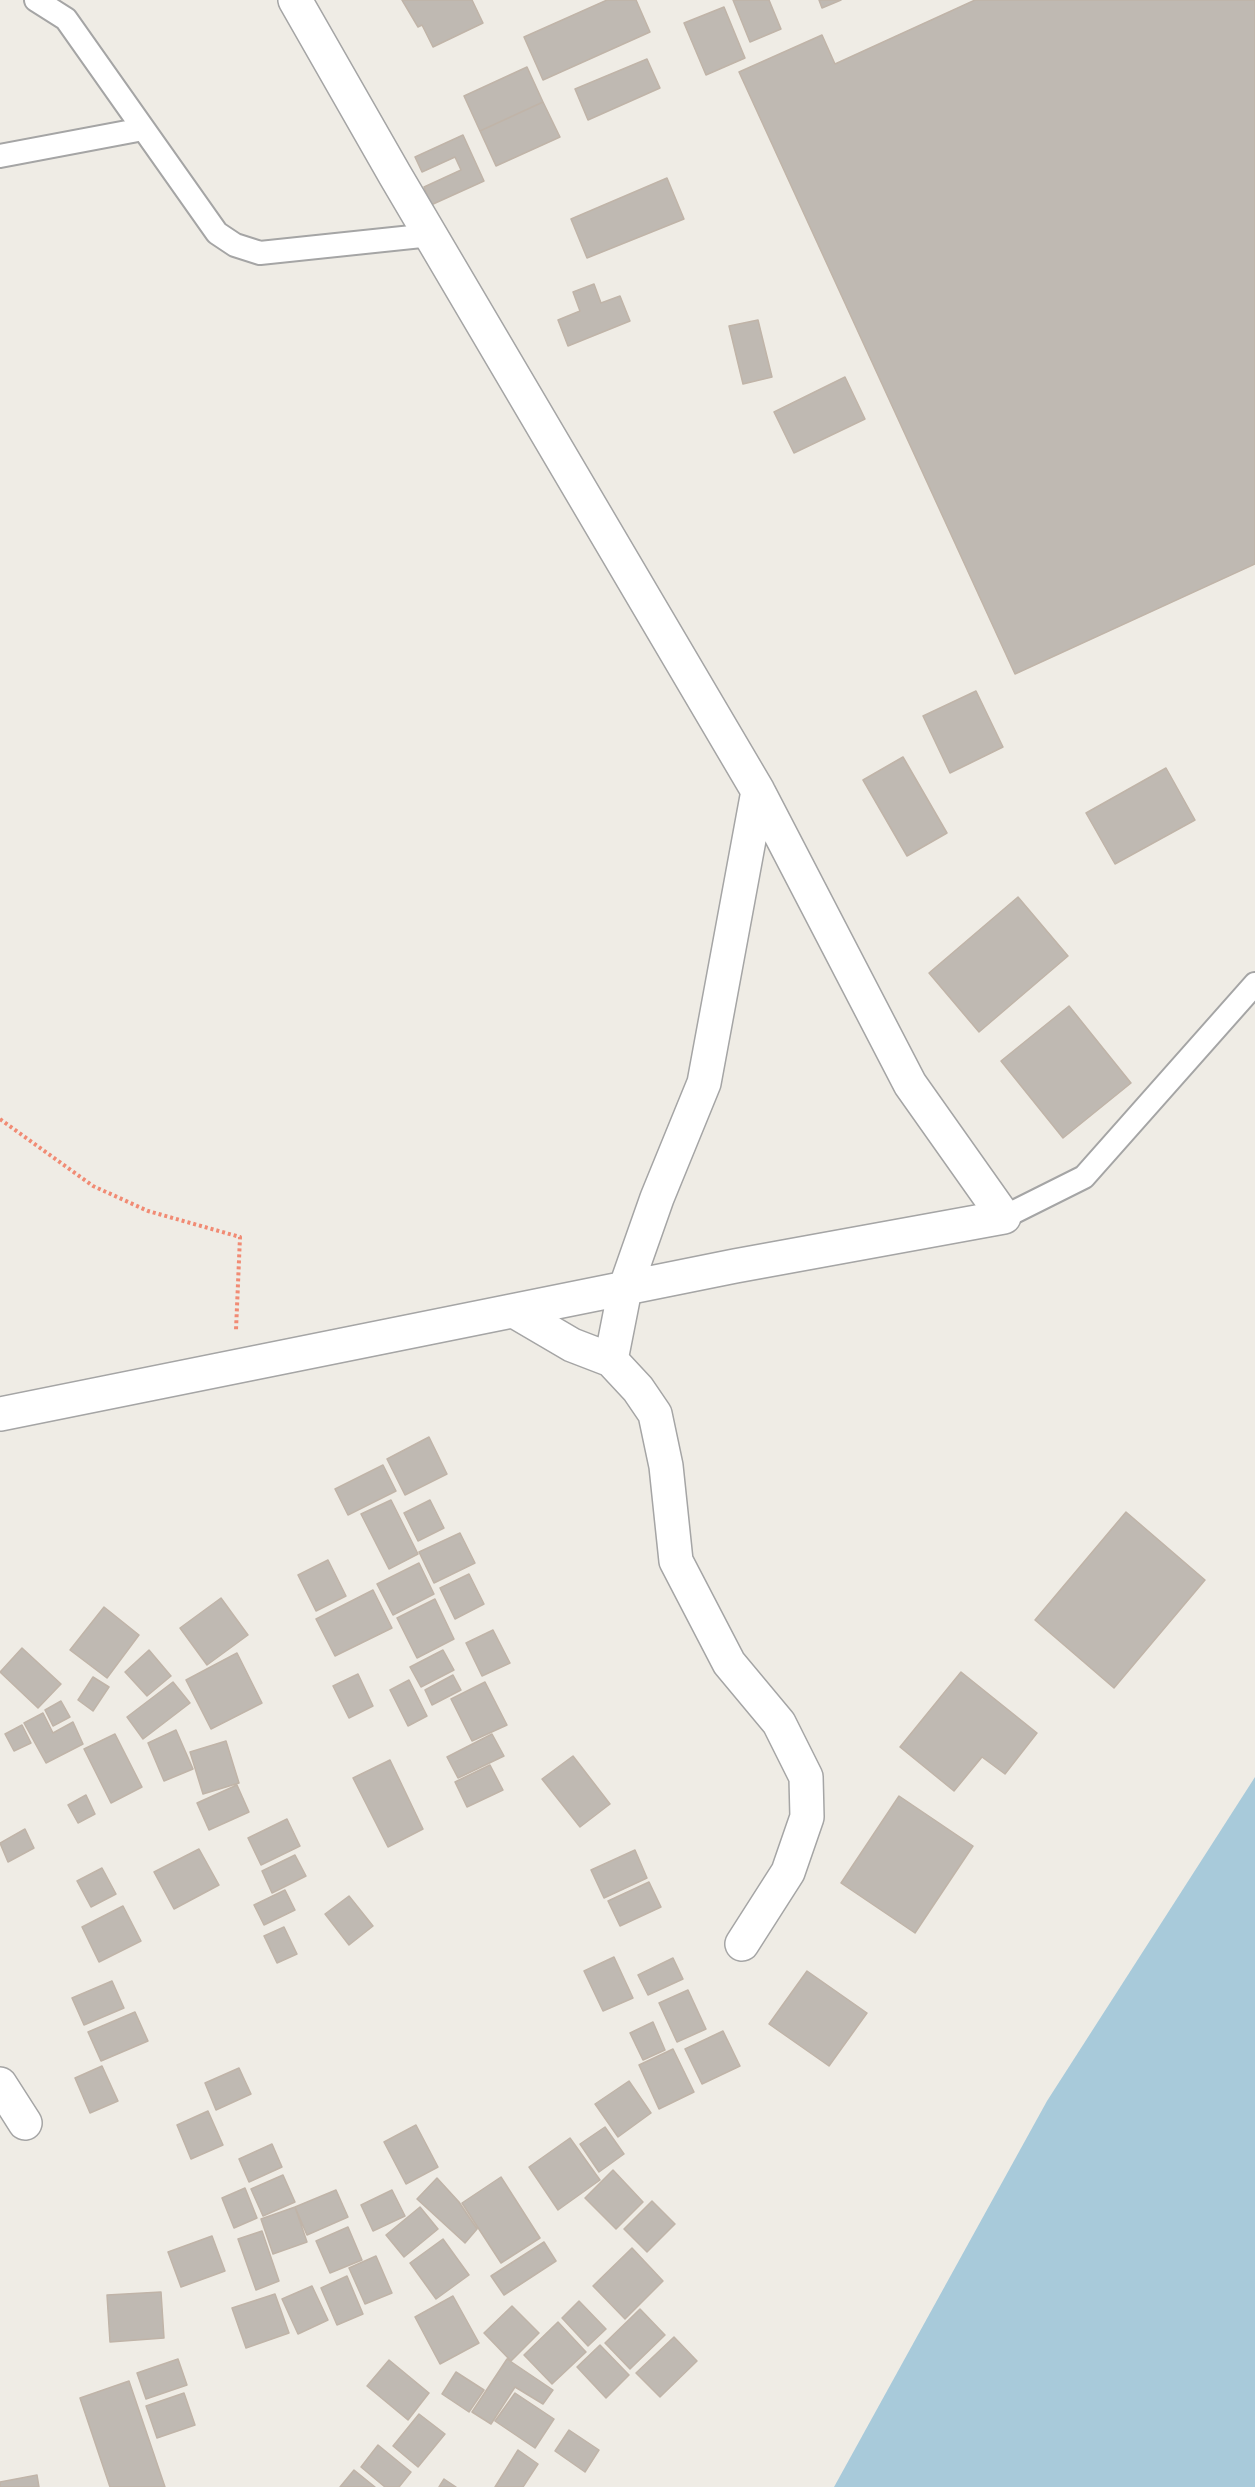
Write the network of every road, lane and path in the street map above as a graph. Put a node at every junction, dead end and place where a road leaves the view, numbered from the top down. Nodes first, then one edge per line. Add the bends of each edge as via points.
1 (36, 0) edge
2 (295, 0) edge
3 (143, 129) junction
4 (0, 156) edge
5 (431, 235) junction
6 (759, 791) junction
7 (1255, 984) edge
8 (0, 1119) edge
9 (1004, 1217) junction
10 (625, 1289) junction
11 (514, 1311) junction
12 (611, 1360) junction
13 (235, 1367) junction
14 (0, 1414) edge
15 (742, 1944) dead end
16 (0, 2084) edge
17 (25, 2123) dead end

1 - 3 lane via 66,19
2 - 5 street
3 - 4 lane
3 - 5 lane via 217,232 235,245 260,252
5 - 6 street
6 - 9 street via 910,1084
6 - 10 street via 704,1083
7 - 9 lane via 1084,1177
8 - 13 path via 93,1186 148,1212 240,1237
9 - 10 street
10 - 11 street
10 - 12 street
11 - 12 street via 572,1345
11 - 13 street
12 - 15 street via 655,1414 666,1466 676,1561 729,1663 779,1723 806,1777 807,1817 788,1872
13 - 14 street
16 - 17 street

